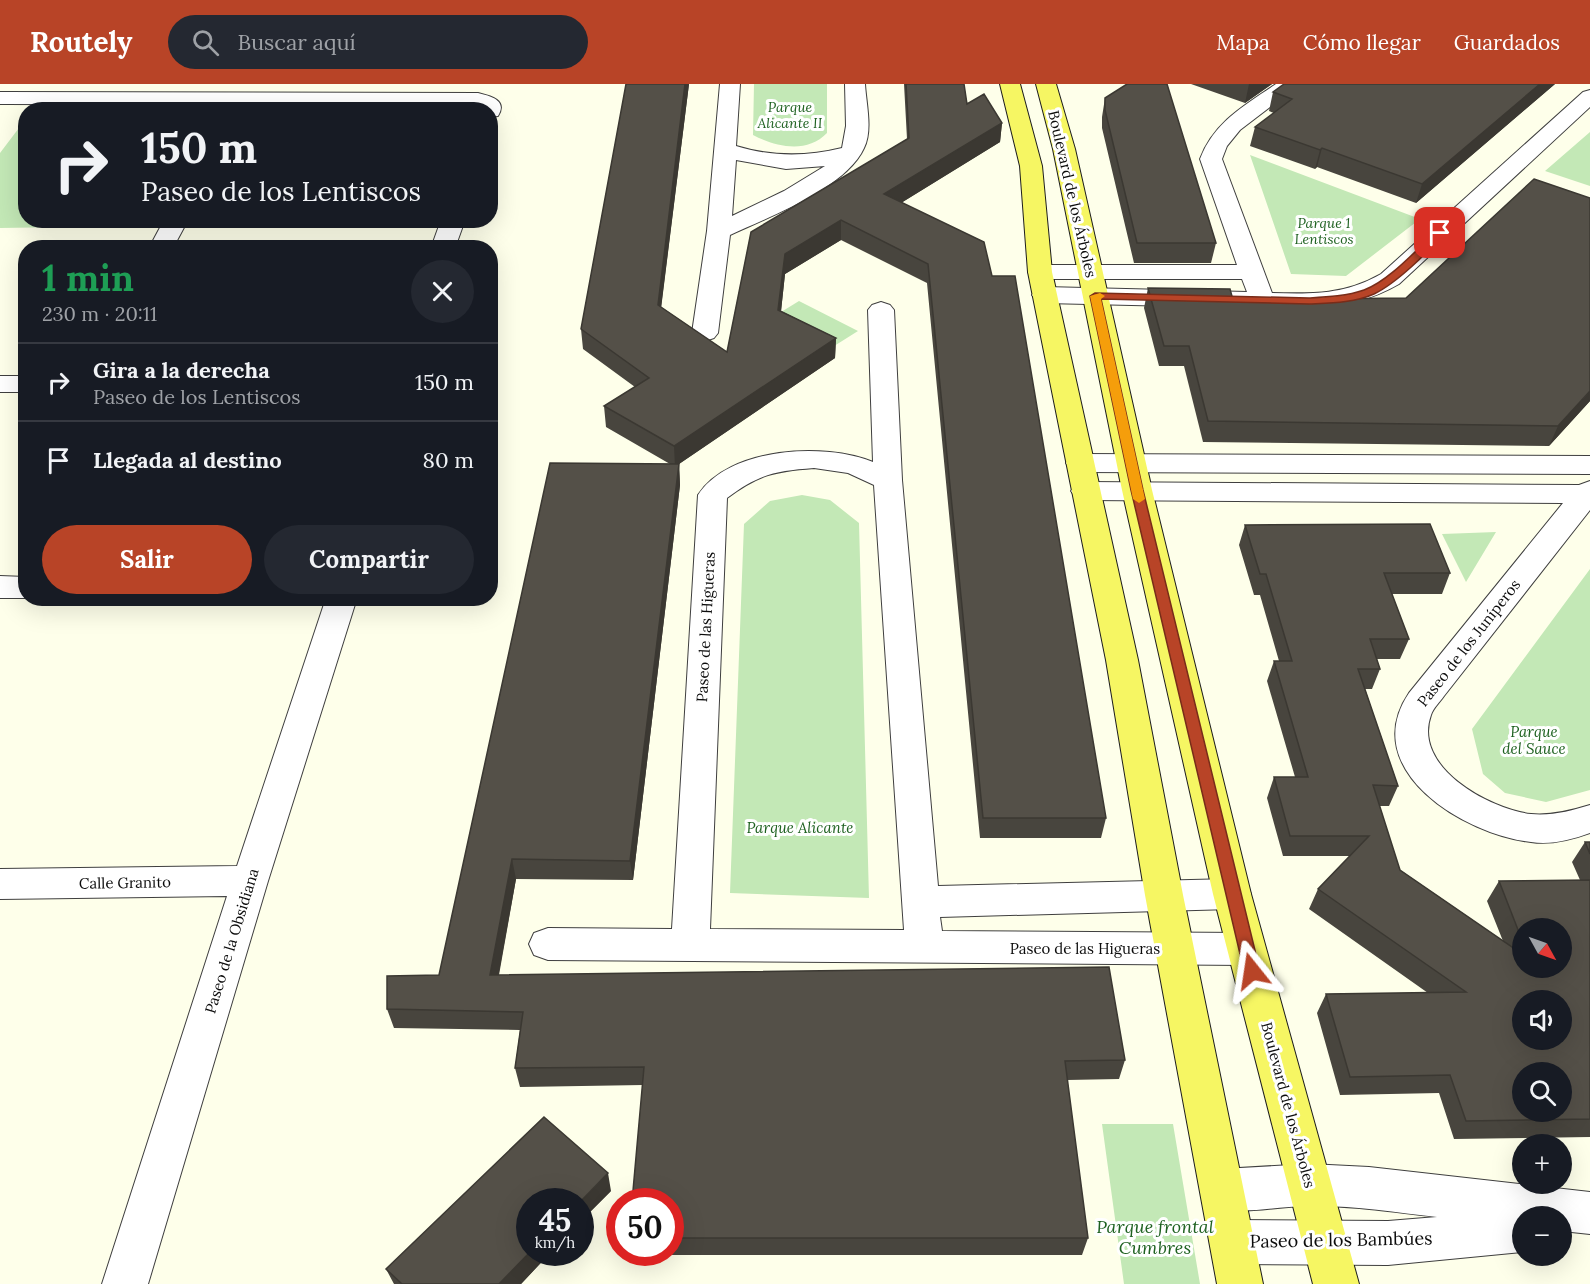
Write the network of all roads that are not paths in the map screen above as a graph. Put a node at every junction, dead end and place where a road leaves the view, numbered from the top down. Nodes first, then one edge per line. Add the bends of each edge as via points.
1 (730, 84) edge
2 (855, 84) edge
3 (1010, 84) edge
4 (1046, 84) edge
5 (1290, 84) edge
6 (6, 96) edge
7 (1590, 96) edge
8 (161, 102) edge
9 (358, 102) edge
10 (487, 102) edge
11 (726, 150) junction
12 (853, 152) junction
13 (719, 231) junction
14 (1252, 272) junction
15 (1042, 284) junction
16 (1092, 284) junction
17 (1262, 300) junction
18 (881, 310) dead end
19 (705, 333) dead end
20 (0, 384) edge
21 (18, 384) edge
22 (1083, 477) junction
23 (1134, 477) junction
24 (888, 480) junction
25 (1589, 483) edge
26 (0, 587) edge
27 (18, 588) edge
28 (339, 606) edge
29 (1590, 819) edge
30 (250, 881) junction
31 (0, 884) edge
32 (1232, 894) junction
33 (1164, 895) junction
34 (922, 902) junction
35 (548, 944) dead end
36 (690, 946) junction
37 (924, 948) junction
38 (1174, 949) junction
39 (1246, 949) junction
40 (1309, 1185) junction
41 (1222, 1190) junction
42 (1590, 1213) edge
43 (1590, 1224) edge
44 (1572, 1226) edge
45 (1512, 1231) edge
46 (1232, 1242) junction
47 (1324, 1242) junction
48 (125, 1284) edge
49 (1240, 1284) edge
50 (1336, 1284) edge

1 - 11 street
2 - 12 street
3 - 15 main road via 1031,166
4 - 16 main road, Boulevard de los Árboles
5 - 14 street via 1224,130 1211,159
6 - 8 street
7 - 17 street via 1517,176 1390,279 1369,292 1339,299
9 - 10 street
11 - 12 street via 766,161 803,163
11 - 13 street
12 - 13 street via 772,208
13 - 19 street
14 - 16 street
14 - 17 street
15 - 16 street
15 - 22 main road
16 - 17 street
16 - 23 main road, Boulevard de los Árboles
18 - 24 street
20 - 21 street
22 - 23 street, Paseo de los Juníperos
22 - 33 main road via 1122,660
23 - 25 street, Paseo de los Juníperos
23 - 32 main road, Boulevard de los Árboles
24 - 34 street
24 - 36 street, Paseo de las Higueras via 854,465 814,459 785,461 739,475 713,495
25 - 29 street, Paseo de los Juníperos via 1432,687 1413,717 1413,747 1429,776 1457,801 1488,818 1531,828 1572,825
26 - 27 street
28 - 30 street, Paseo de la Obsidiana
30 - 31 street, Calle Granito
30 - 48 street, Paseo de la Obsidiana
32 - 33 street
32 - 39 main road, Boulevard de los Árboles
33 - 34 street
33 - 38 main road
34 - 37 street
35 - 36 street, Paseo de las Higueras
36 - 37 street, Paseo de las Higueras
37 - 38 street, Paseo de las Higueras
38 - 39 street, Paseo de las Higueras
38 - 41 main road
39 - 40 main road, Boulevard de los Árboles
40 - 41 street
40 - 42 street
40 - 47 main road, Boulevard de los Árboles
41 - 46 main road
43 - 44 street
45 - 47 street, Paseo de los Bambúes via 1388,1243
46 - 47 street, Paseo de los Bambúes
46 - 49 main road
47 - 50 main road, Boulevard de los Árboles

